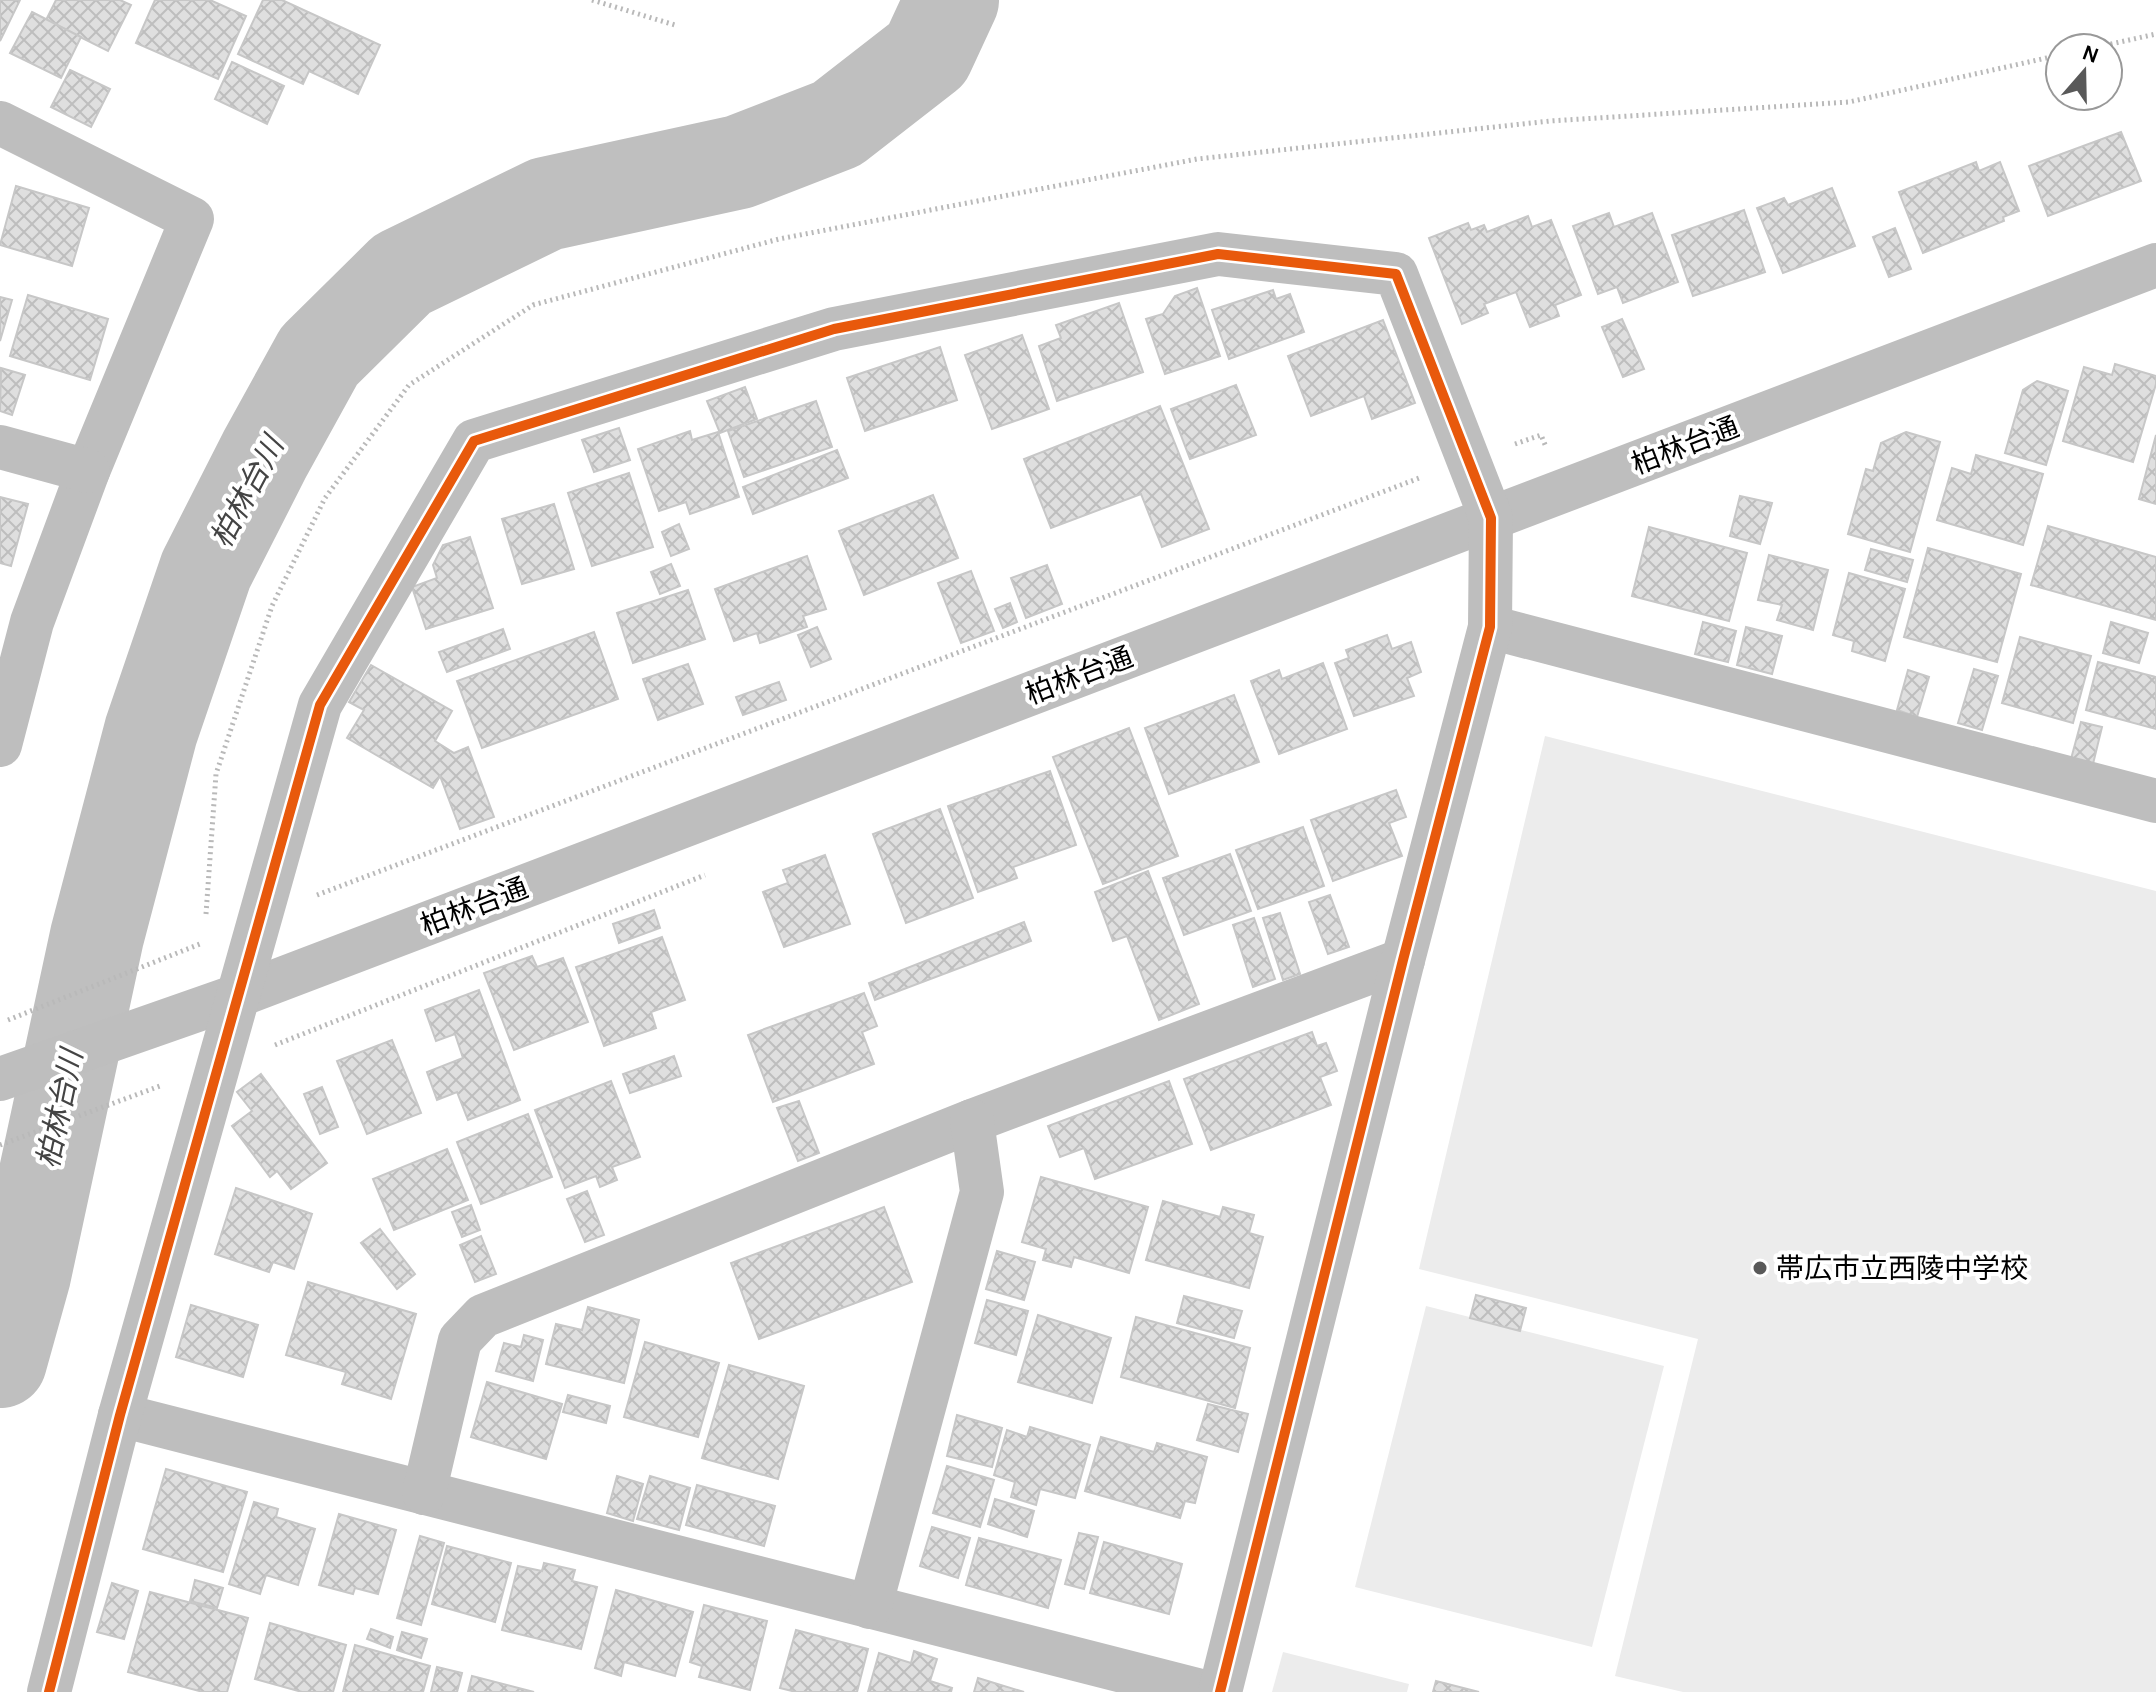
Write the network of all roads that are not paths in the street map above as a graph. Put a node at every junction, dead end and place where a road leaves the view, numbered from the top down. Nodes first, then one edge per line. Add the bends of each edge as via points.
1 (0, 123) edge
2 (2156, 265) edge
3 (0, 447) edge
4 (88, 471) junction
5 (1491, 518) junction
6 (1490, 627) junction
7 (0, 745) edge
8 (2156, 801) edge
9 (1403, 960) junction
10 (237, 996) junction
11 (0, 1079) edge
12 (972, 1121) junction
13 (120, 1415) junction
14 (424, 1493) junction
15 (870, 1607) junction
16 (49, 1692) edge
17 (1205, 1692) edge
18 (1220, 1692) edge

1 - 4 street via 192,219
2 - 5 street, 柏林台通
3 - 4 street
4 - 7 street via 32,622
5 - 6 street
5 - 10 street, 柏林台通
5 - 10 street via 1396,274 1218,254 834,329 474,441 320,705
6 - 8 street
6 - 9 street
9 - 12 street
9 - 18 street
10 - 11 street, 柏林台通
10 - 13 street
12 - 14 street via 483,1316 460,1340
12 - 15 street via 982,1192
13 - 14 street
13 - 16 street
14 - 15 street
15 - 17 street

